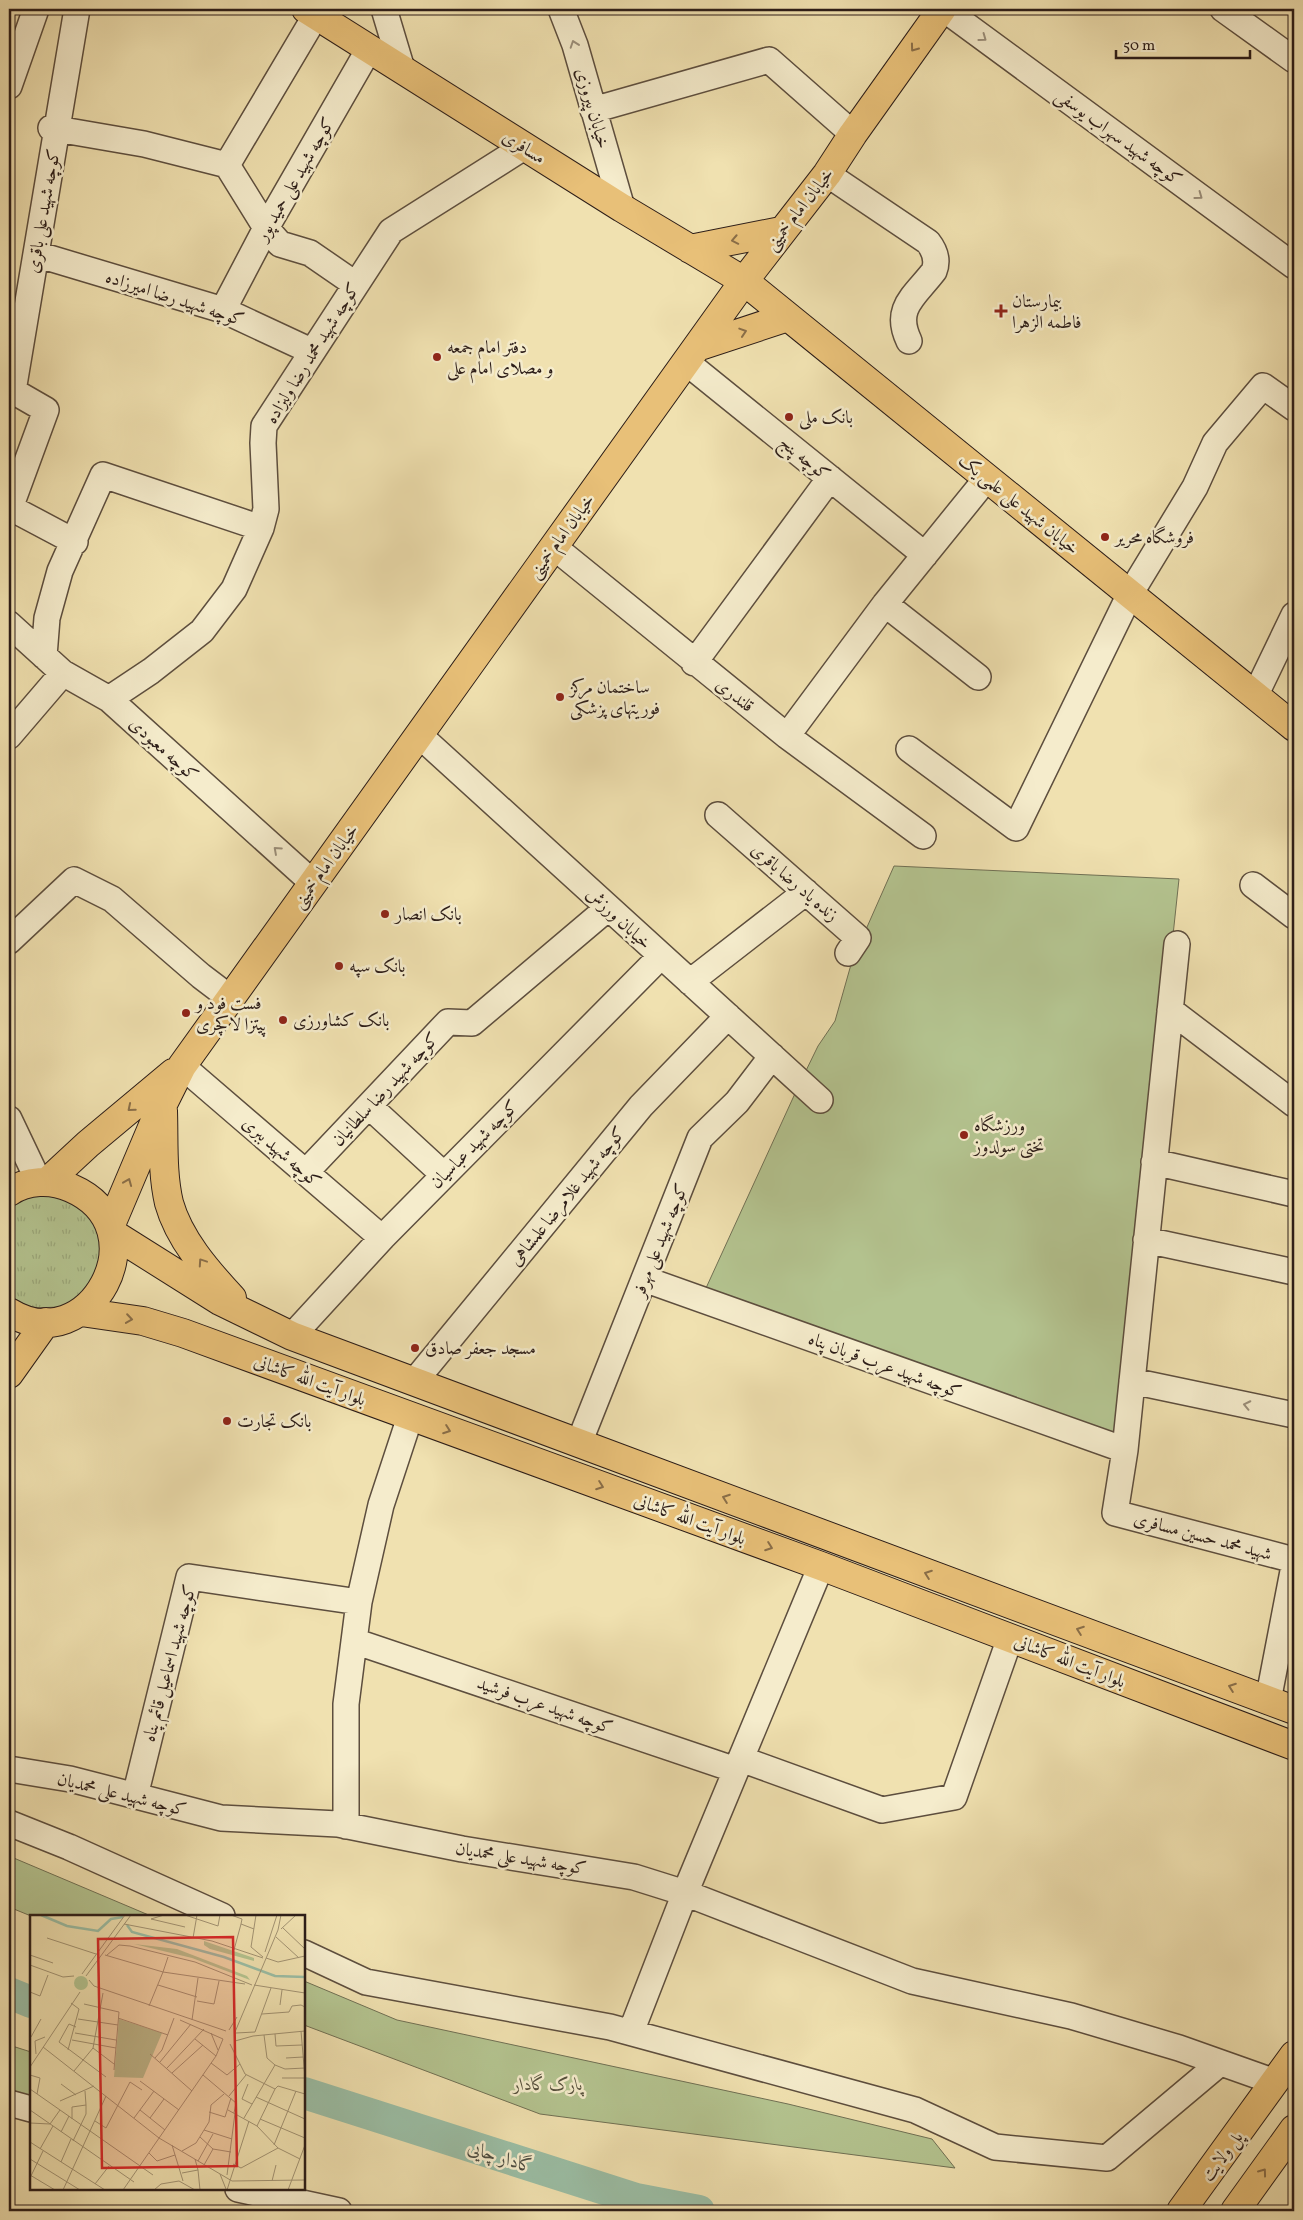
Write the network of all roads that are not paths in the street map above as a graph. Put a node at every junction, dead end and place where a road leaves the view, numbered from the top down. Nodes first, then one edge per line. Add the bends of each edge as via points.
1 (77, 9) edge
2 (384, 9) edge
3 (561, 9) edge
4 (943, 9) edge
5 (33, 10) edge
6 (311, 12) edge
7 (1237, 13) edge
8 (369, 49) junction
9 (1294, 60) edge
10 (402, 69) junction
11 (9, 86) edge
12 (593, 110) junction
13 (54, 129) junction
14 (852, 134) junction
15 (524, 147) junction
16 (227, 165) junction
17 (827, 174) junction
18 (622, 208) junction
19 (266, 228) junction
20 (781, 231) junction
21 (690, 249) junction
22 (36, 254) junction
23 (1294, 266) edge
24 (744, 281) junction
25 (355, 284) junction
26 (223, 310) junction
27 (788, 317) junction
28 (909, 341) dead end
29 (311, 351) junction
30 (692, 354) junction
31 (1294, 408) edge
32 (830, 478) junction
33 (987, 478) junction
34 (10, 514) edge
35 (261, 528) junction
36 (75, 542) junction
37 (554, 547) junction
38 (925, 555) junction
39 (1130, 594) junction
40 (886, 604) junction
41 (1294, 615) edge
42 (9, 624) edge
43 (44, 656) junction
44 (694, 663) junction
45 (64, 672) junction
46 (978, 677) dead end
47 (1255, 696) junction
48 (109, 699) junction
49 (1294, 727) edge
50 (419, 735) junction
51 (9, 736) edge
52 (787, 736) junction
53 (909, 749) dead end
54 (718, 815) dead end
55 (923, 836) dead end
56 (313, 883) junction
57 (1253, 884) dead end
58 (806, 892) junction
59 (608, 908) junction
60 (1294, 916) edge
61 (9, 941) edge
62 (1177, 944) dead end
63 (848, 953) dead end
64 (661, 956) junction
65 (690, 982) junction
66 (230, 998) junction
67 (1170, 1010) junction
68 (728, 1016) junction
69 (772, 1056) junction
70 (182, 1066) junction
71 (820, 1100) dead end
72 (163, 1104) junction
73 (1294, 1104) edge
74 (369, 1106) junction
75 (9, 1118) edge
76 (1154, 1162) junction
77 (306, 1172) junction
78 (444, 1175) junction
79 (43, 1182) junction
80 (9, 1192) edge
81 (1294, 1194) edge
82 (111, 1230) junction
83 (382, 1238) junction
84 (1146, 1240) junction
85 (1294, 1272) edge
86 (644, 1279) junction
87 (9, 1312) edge
88 (81, 1312) junction
89 (244, 1312) junction
90 (46, 1322) junction
91 (292, 1336) junction
92 (342, 1355) junction
93 (9, 1374) edge
94 (1132, 1381) junction
95 (414, 1382) junction
96 (329, 1387) junction
97 (1294, 1415) edge
98 (410, 1417) junction
99 (579, 1444) junction
100 (1125, 1450) junction
101 (1294, 1560) edge
102 (821, 1566) junction
103 (1294, 1566) edge
104 (359, 1602) junction
105 (1010, 1638) junction
106 (354, 1641) junction
107 (1268, 1701) junction
108 (1294, 1710) edge
109 (1287, 1739) edge
110 (738, 1764) junction
111 (9, 1770) edge
112 (135, 1796) junction
113 (9, 1823) edge
114 (346, 1826) junction
115 (685, 1893) junction
116 (220, 1915) edge
117 (305, 1954) edge
118 (631, 2032) junction
119 (1294, 2055) edge
120 (1220, 2063) junction
121 (1268, 2092) junction
122 (9, 2103) edge
123 (30, 2109) edge
124 (1294, 2129) edge
125 (243, 2190) edge
126 (339, 2211) edge
127 (1181, 2211) edge
128 (1235, 2211) edge

1 - 13 street, کوچه شهید علی باقری
2 - 10 street
12 -> 3 street, خیابان پیروزی
4 -> 14 main road, خیابان امام خمینی
4 -> 23 street, کوچه شهید سهراب یوسفی
5 - 11 street
6 - 8 main road, مسافری
6 - 16 street
7 - 9 street
8 - 10 main road, مسافری
8 - 19 street, کوچه شهید علی حمید پور
10 - 15 main road, مسافری
12 - 14 street via 769,60
12 - 18 street, خیابان پیروزی
13 - 16 street via 144,144
13 - 22 street, کوچه شهید علی باقری
14 - 17 main road, خیابان امام خمینی
15 - 18 main road, مسافری
15 - 25 street, کوچه شهید محمد رضا ولیزاده via 391,230
16 - 19 street
17 - 20 main road, خیابان امام خمینی
17 - 28 street via 933,248 934,271 903,311 903,330
18 - 21 main road, مسافری
19 - 25 street via 280,244 310,254
19 - 26 street, کوچه شهید علی حمید پور
20 -> 21 main road
20 - 24 main road, خیابان امام خمینی
21 - 24 main road, مسافری
22 - 26 street, کوچه شهید رضا امیرزاده
22 - 34 street, کوچه شهید علی باقری via 13,391 46,410
24 - 27 main road, خیابان شهید علی علمی یک
24 - 30 main road, خیابان امام خمینی
25 - 29 street, کوچه شهید محمد رضا ولیزاده
26 - 29 street, کوچه شهید رضا امیرزاده
30 -> 27 main road
27 - 33 main road, خیابان شهید علی علمی یک
29 - 35 street, کوچه شهید محمد رضا ولیزاده via 264,426 266,509
30 - 32 street, کوچه پنج
30 - 37 main road, خیابان امام خمینی
31 - 39 street via 1263,386 1215,443 1195,487
32 - 38 street, کوچه پنج
32 - 44 street
33 - 38 street
33 - 39 main road, خیابان شهید علی علمی یک
34 - 36 street
35 - 36 street via 103,475
35 - 48 street, کوچه شهید محمد رضا ولیزاده via 234,589 202,631
36 - 43 street via 60,571 47,618
37 - 44 street, قلندری
37 - 50 main road, خیابان امام خمینی
38 - 40 street
39 - 47 main road, خیابان شهید علی علمی یک
39 - 53 street via 1016,828
40 - 46 street
40 - 52 street
41 - 47 street
42 - 43 street, کوچه معبودی
43 - 45 street, کوچه معبودی
44 - 52 street, قلندری
45 - 48 street, کوچه معبودی
45 - 51 street
47 - 49 main road, خیابان شهید علی علمی یک
56 -> 48 street, کوچه معبودی
50 - 56 main road, خیابان امام خمینی
50 - 59 street, خیابان ورزش
52 - 55 street, قلندری
54 - 58 street, زنده یاد رضا باقری
56 - 66 main road, خیابان امام خمینی
57 - 60 street
58 - 63 street, زنده یاد رضا باقری via 858,938
58 - 65 street
59 - 64 street, خیابان ورزش
59 - 74 street, کوچه شهید رضا سلطانیان via 472,1023 448,1022
61 - 66 street via 74,880 112,899
62 - 67 street
64 - 65 street, خیابان ورزش
64 - 78 street, کوچه شهید عباسیان
65 - 68 street, خیابان ورزش
66 - 70 main road, خیابان امام خمینی
67 - 73 street
67 - 76 street
68 - 69 street, خیابان ورزش
68 - 95 street, کوچه شهید غلامرضا علمشاهی via 641,1106
69 - 71 street, خیابان ورزش
69 - 86 street, کوچه شهید علی مهرفر via 737,1102 700,1138
70 - 72 main road
70 - 77 street, کوچه شهید ببری
70 -> 79 main road
82 -> 72 main road
89 -> 72 main road via 209,1272 181,1232 170,1204 164,1170
74 - 77 street, کوچه شهید رضا سلطانیان
74 - 78 street
75 - 79 street
76 - 81 street
76 - 84 street
77 - 83 street, کوچه شهید ببری
78 - 83 street, کوچه شهید عباسیان
79 - 80 main road via 25,1184
79 - 82 main road via 64,1184 92,1200
82 - 88 main road via 112,1269 95,1300
82 - 89 main road, بلوار آیت الله کاشانی via 220,1301
83 - 91 street, کوچه شهید عباسیان
84 - 85 street
84 - 94 street
86 - 99 street, کوچه شهید علی مهرفر
86 - 100 street, کوچه شهید عرب قربان پناه
87 - 90 main road
88 - 90 main road
88 -> 96 main road, بلوار آیت الله کاشانی via 144,1321
89 - 91 main road, بلوار آیت الله کاشانی
90 - 93 main road
91 - 92 main road, بلوار آیت الله کاشانی
92 - 95 main road, بلوار آیت الله کاشانی
92 - 96 main road
97 -> 94 street
94 - 100 street
95 - 99 main road, بلوار آیت الله کاشانی
96 - 98 main road, بلوار آیت الله کاشانی
98 -> 102 main road, بلوار آیت الله کاشانی
98 - 104 street via 381,1505
107 -> 99 main road, بلوار آیت الله کاشانی
100 - 101 street, شهید محمد حسین مسافری via 1115,1513
102 - 105 main road, بلوار آیت الله کاشانی
102 - 110 street
103 - 107 street
104 - 106 street
104 - 112 street, کوچه شهید اسماعیل قائم پناه via 189,1577
105 - 109 main road, بلوار آیت الله کاشانی
105 - 110 street, کوچه شهید عرب فرشید via 954,1797 882,1810
106 - 110 street, کوچه شهید عرب فرشید
106 - 114 street via 346,1704
107 - 108 main road, بلوار آیت الله کاشانی
110 - 115 street
111 - 112 street, کوچه شهید علی محمدیان via 70,1779
112 - 114 street, کوچه شهید علی محمدیان via 221,1818
113 - 116 street
114 - 115 street, کوچه شهید علی محمدیان via 634,1877
115 - 118 street
115 - 120 street, کوچه شهید علی محمدیان via 912,1980 1071,2016
117 - 118 street via 366,1982
118 - 120 street via 915,2110 995,2147 1107,2158
119 - 121 main road, پل ولایت
120 - 121 street, کوچه شهید علی محمدیان
121 - 127 main road, پل ولایت
122 - 123 street
128 -> 124 main road
125 - 126 street

